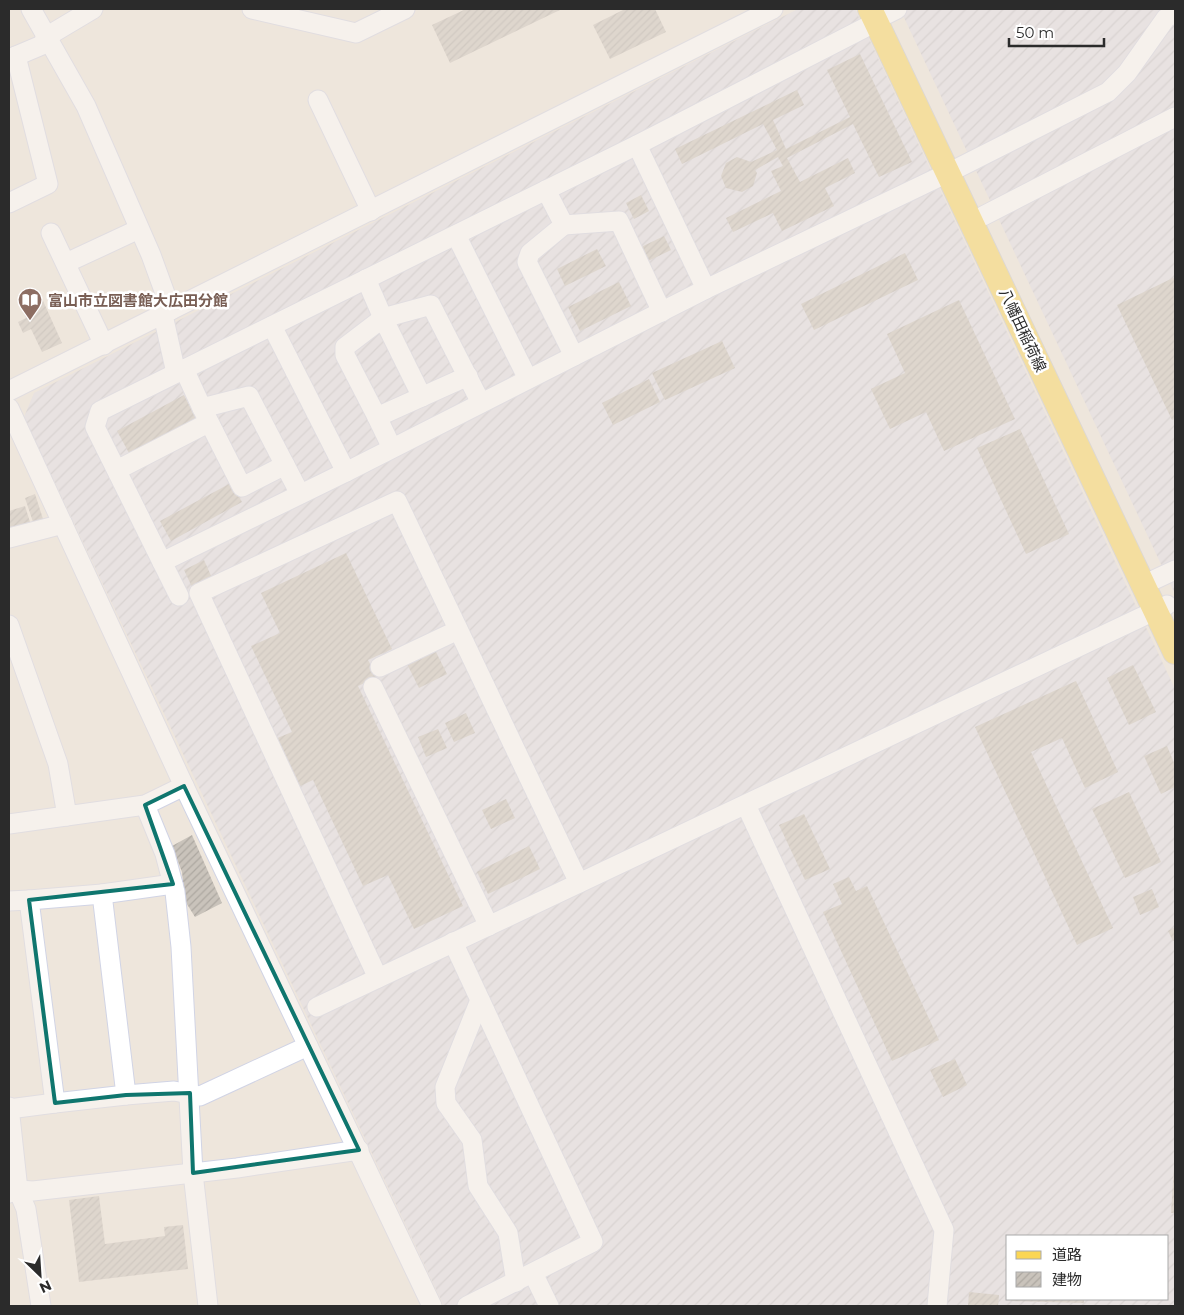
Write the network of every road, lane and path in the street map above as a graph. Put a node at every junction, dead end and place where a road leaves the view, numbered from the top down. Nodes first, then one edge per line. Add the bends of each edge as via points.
1 (31, 9) edge
2 (93, 9) edge
3 (252, 9) edge
4 (405, 9) edge
5 (773, 9) edge
6 (883, 12) edge
7 (285, 13) edge
8 (1175, 13) edge
9 (46, 36) junction
10 (12, 58) edge
11 (318, 100) dead end
12 (1175, 117) edge
13 (637, 144) junction
14 (954, 170) junction
15 (546, 190) junction
16 (9, 203) edge
17 (371, 211) junction
18 (983, 216) junction
19 (564, 225) junction
20 (139, 229) junction
21 (51, 233) dead end
22 (456, 235) junction
23 (66, 264) junction
24 (366, 279) junction
25 (706, 289) junction
26 (662, 312) junction
27 (167, 313) junction
28 (383, 318) junction
29 (272, 326) junction
30 (104, 345) junction
31 (574, 356) junction
32 (180, 371) junction
33 (468, 376) junction
34 (528, 379) junction
35 (9, 391) edge
36 (422, 396) junction
37 (481, 403) junction
38 (9, 408) edge
39 (205, 415) junction
40 (377, 417) junction
41 (16, 443) edge
42 (392, 448) junction
43 (285, 465) junction
44 (117, 470) junction
45 (346, 472) junction
46 (300, 494) junction
47 (63, 524) junction
48 (9, 538) edge
49 (162, 562) junction
50 (1157, 578) edge
51 (179, 596) dead end
52 (1166, 613) edge
53 (9, 625) edge
54 (458, 630) junction
55 (1175, 652) edge
56 (380, 667) dead end
57 (373, 687) dead end
58 (184, 786) junction
59 (145, 805) junction
60 (746, 805) junction
61 (67, 816) junction
62 (9, 824) edge
63 (579, 883) junction
64 (173, 884) junction
65 (102, 894) junction
66 (29, 900) junction
67 (9, 901) edge
68 (489, 926) junction
69 (453, 942) junction
70 (378, 978) junction
71 (480, 1000) junction
72 (317, 1007) dead end
73 (308, 1046) junction
74 (190, 1093) junction
75 (126, 1095) junction
76 (55, 1103) junction
77 (9, 1108) edge
78 (359, 1150) junction
79 (193, 1173) junction
80 (13, 1191) edge
81 (533, 1273) junction
82 (516, 1282) junction
83 (41, 1306) edge
84 (208, 1306) edge
85 (432, 1306) edge
86 (467, 1306) edge
87 (549, 1306) edge
88 (937, 1306) edge

1 - 9 street
2 - 9 street
3 - 7 street
4 - 7 street via 356,33
5 - 17 street
6 - 13 street
6 - 14 main road, 八幡田稲荷線
8 - 14 street via 1166,18 1127,73 1108,92
9 - 10 street via 42,45
9 - 20 street via 86,106
10 - 16 street via 48,184
11 - 17 street
12 - 18 street
13 - 15 street
13 - 25 street
14 - 18 main road, 八幡田稲荷線
14 - 25 street
14 - 50 main road, 八幡田稲荷線
15 - 19 street
15 - 22 street
17 - 27 street
18 - 50 main road, 八幡田稲荷線
19 - 26 street via 619,222
19 - 31 street via 530,253 527,262
20 - 23 street
20 - 27 street via 151,255
21 - 23 street
22 - 24 street
22 - 34 street
23 - 30 street
24 - 28 street
24 - 29 street
25 - 26 street
26 - 31 street
27 - 30 street
27 - 32 street
28 - 33 street via 431,305
28 - 36 street
28 - 40 street via 345,347 345,355
29 - 32 street
29 - 45 street
30 - 35 street
31 - 34 street
32 - 39 street
32 - 44 street via 100,411 96,427
33 - 36 street
33 - 37 street
34 - 37 street
36 - 40 street
37 - 42 street
38 - 41 street
39 - 43 street via 249,396
39 - 43 street via 242,487
39 - 44 street
40 - 42 street
41 - 47 street
42 - 45 street
43 - 46 street
44 - 49 street
45 - 46 street
46 - 49 street
47 - 48 street
47 - 58 street
49 - 51 street
50 - 52 main road, 八幡田稲荷線
52 - 55 main road, 八幡田稲荷線
52 - 60 street
53 - 61 street via 58,764
54 - 56 street
54 - 63 street
54 - 70 street via 396,501 199,593
57 - 68 street
58 - 59 street
58 - 73 street
59 - 61 street
59 - 64 street
60 - 63 street
60 - 88 street via 944,1230
61 - 62 street
63 - 68 street
64 - 65 street
64 - 74 street via 181,947
65 - 66 street
65 - 75 street
66 - 67 street
66 - 76 street
68 - 69 street
69 - 70 street
69 - 71 street
70 - 72 street
71 - 81 street via 593,1242
71 - 82 street via 445,1087 446,1102 472,1140 478,1186 508,1233
73 - 74 street via 200,1096
73 - 78 street
74 - 75 street
74 - 79 street
75 - 76 street
76 - 77 street
77 - 80 street
78 - 79 street
78 - 85 street
79 - 80 street
79 - 84 street
80 - 83 street via 26,1209
81 - 82 street
81 - 87 street
82 - 86 street

